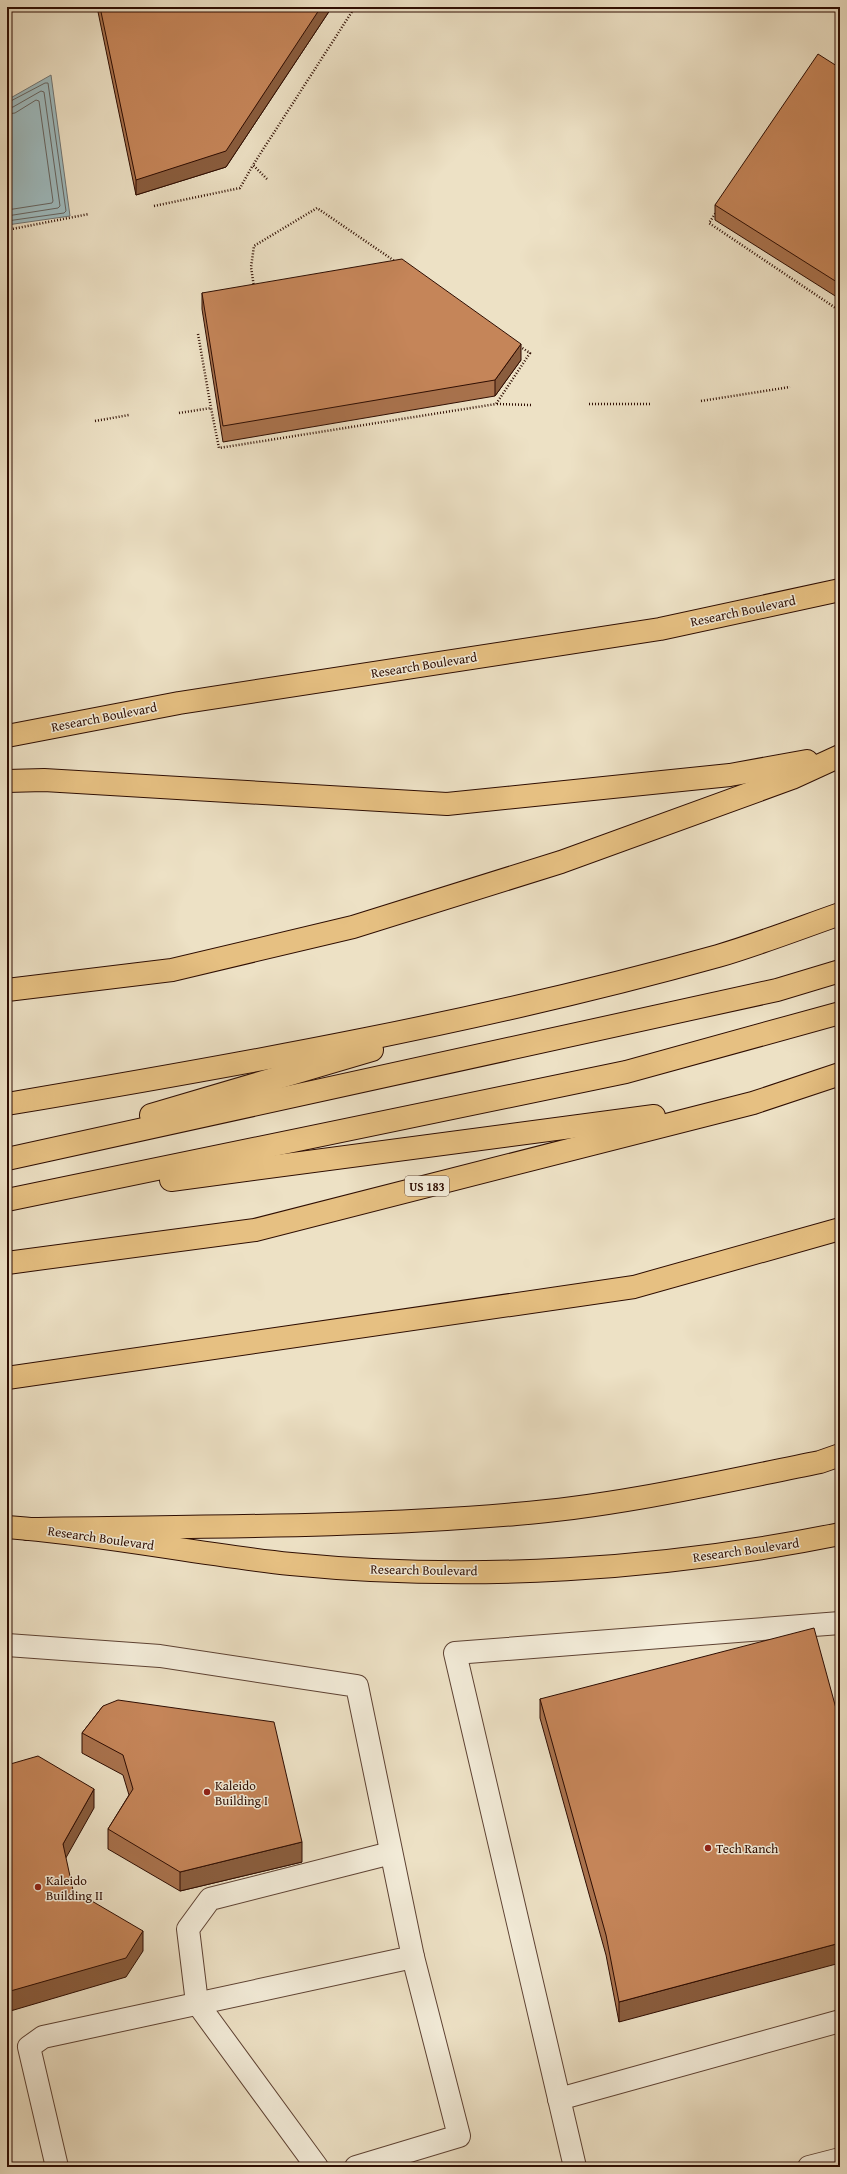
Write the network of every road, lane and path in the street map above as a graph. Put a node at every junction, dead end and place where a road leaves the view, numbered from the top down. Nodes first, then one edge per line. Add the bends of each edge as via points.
1 (355, 7) edge
2 (253, 165) junction
3 (267, 179) dead end
4 (154, 206) dead end
5 (718, 210) edge
6 (89, 214) dead end
7 (7, 230) edge
8 (401, 265) edge
9 (254, 293) edge
10 (840, 311) edge
11 (198, 334) dead end
12 (517, 344) edge
13 (790, 387) dead end
14 (701, 401) dead end
15 (496, 404) junction
16 (589, 404) dead end
17 (650, 404) dead end
18 (532, 405) dead end
19 (211, 408) junction
20 (179, 413) dead end
21 (129, 415) dead end
22 (95, 421) dead end
23 (840, 590) edge
24 (7, 736) edge
25 (840, 755) edge
26 (7, 781) edge
27 (840, 914) edge
28 (840, 971) edge
29 (7, 990) edge
30 (530, 1003) junction
31 (840, 1012) edge
32 (840, 1074) edge
33 (753, 1103) junction
34 (7, 1104) edge
35 (7, 1158) edge
36 (7, 1201) edge
37 (840, 1228) edge
38 (7, 1264) edge
39 (7, 1378) edge
40 (840, 1456) edge
41 (17, 1528) edge
42 (840, 1534) edge
43 (840, 1623) edge
44 (7, 1644) edge
45 (391, 1853) junction
46 (413, 1957) junction
47 (196, 2004) junction
48 (840, 2021) edge
49 (559, 2099) junction
50 (840, 2159) edge
51 (57, 2167) edge
52 (317, 2167) edge
53 (356, 2167) edge
54 (575, 2167) edge
55 (809, 2167) edge

1 - 2 path
2 - 3 path
2 - 4 path via 240,188
5 - 10 path via 709,223
6 - 7 path
8 - 9 path via 317,208 254,246 251,267
11 - 19 path
12 - 15 path via 530,353
13 - 14 path
15 - 18 path
15 - 19 path via 219,448
16 - 17 path
19 - 20 path
21 - 22 path
23 - 24 main road, Research Boulevard via 660,629 186,702
25 - 26 main road via 730,776 447,804 52,781
25 - 29 main road via 792,778 561,862 353,927 172,970
27 - 30 main road via 720,955
28 - 35 main road via 777,990
30 - 34 main road via 176,1075
30 - 35 main road
31 - 36 main road via 626,1072
32 - 33 main road, US 183
33 - 36 main road
33 - 38 main road, US 183 via 255,1230
37 - 39 main road via 634,1287
40 - 41 main road via 634,1499 518,1514 390,1522
41 - 42 main road, Research Boulevard via 292,1564 464,1571 547,1571 644,1564 769,1549
43 - 49 street via 455,1653
44 - 45 street via 160,1656 358,1686
45 - 46 street
45 - 47 street via 210,1899 188,1929
46 - 47 street
46 - 53 street via 459,2136
47 - 51 street via 43,2037 29,2048
47 - 52 street
48 - 49 street
49 - 54 street
50 - 55 street

